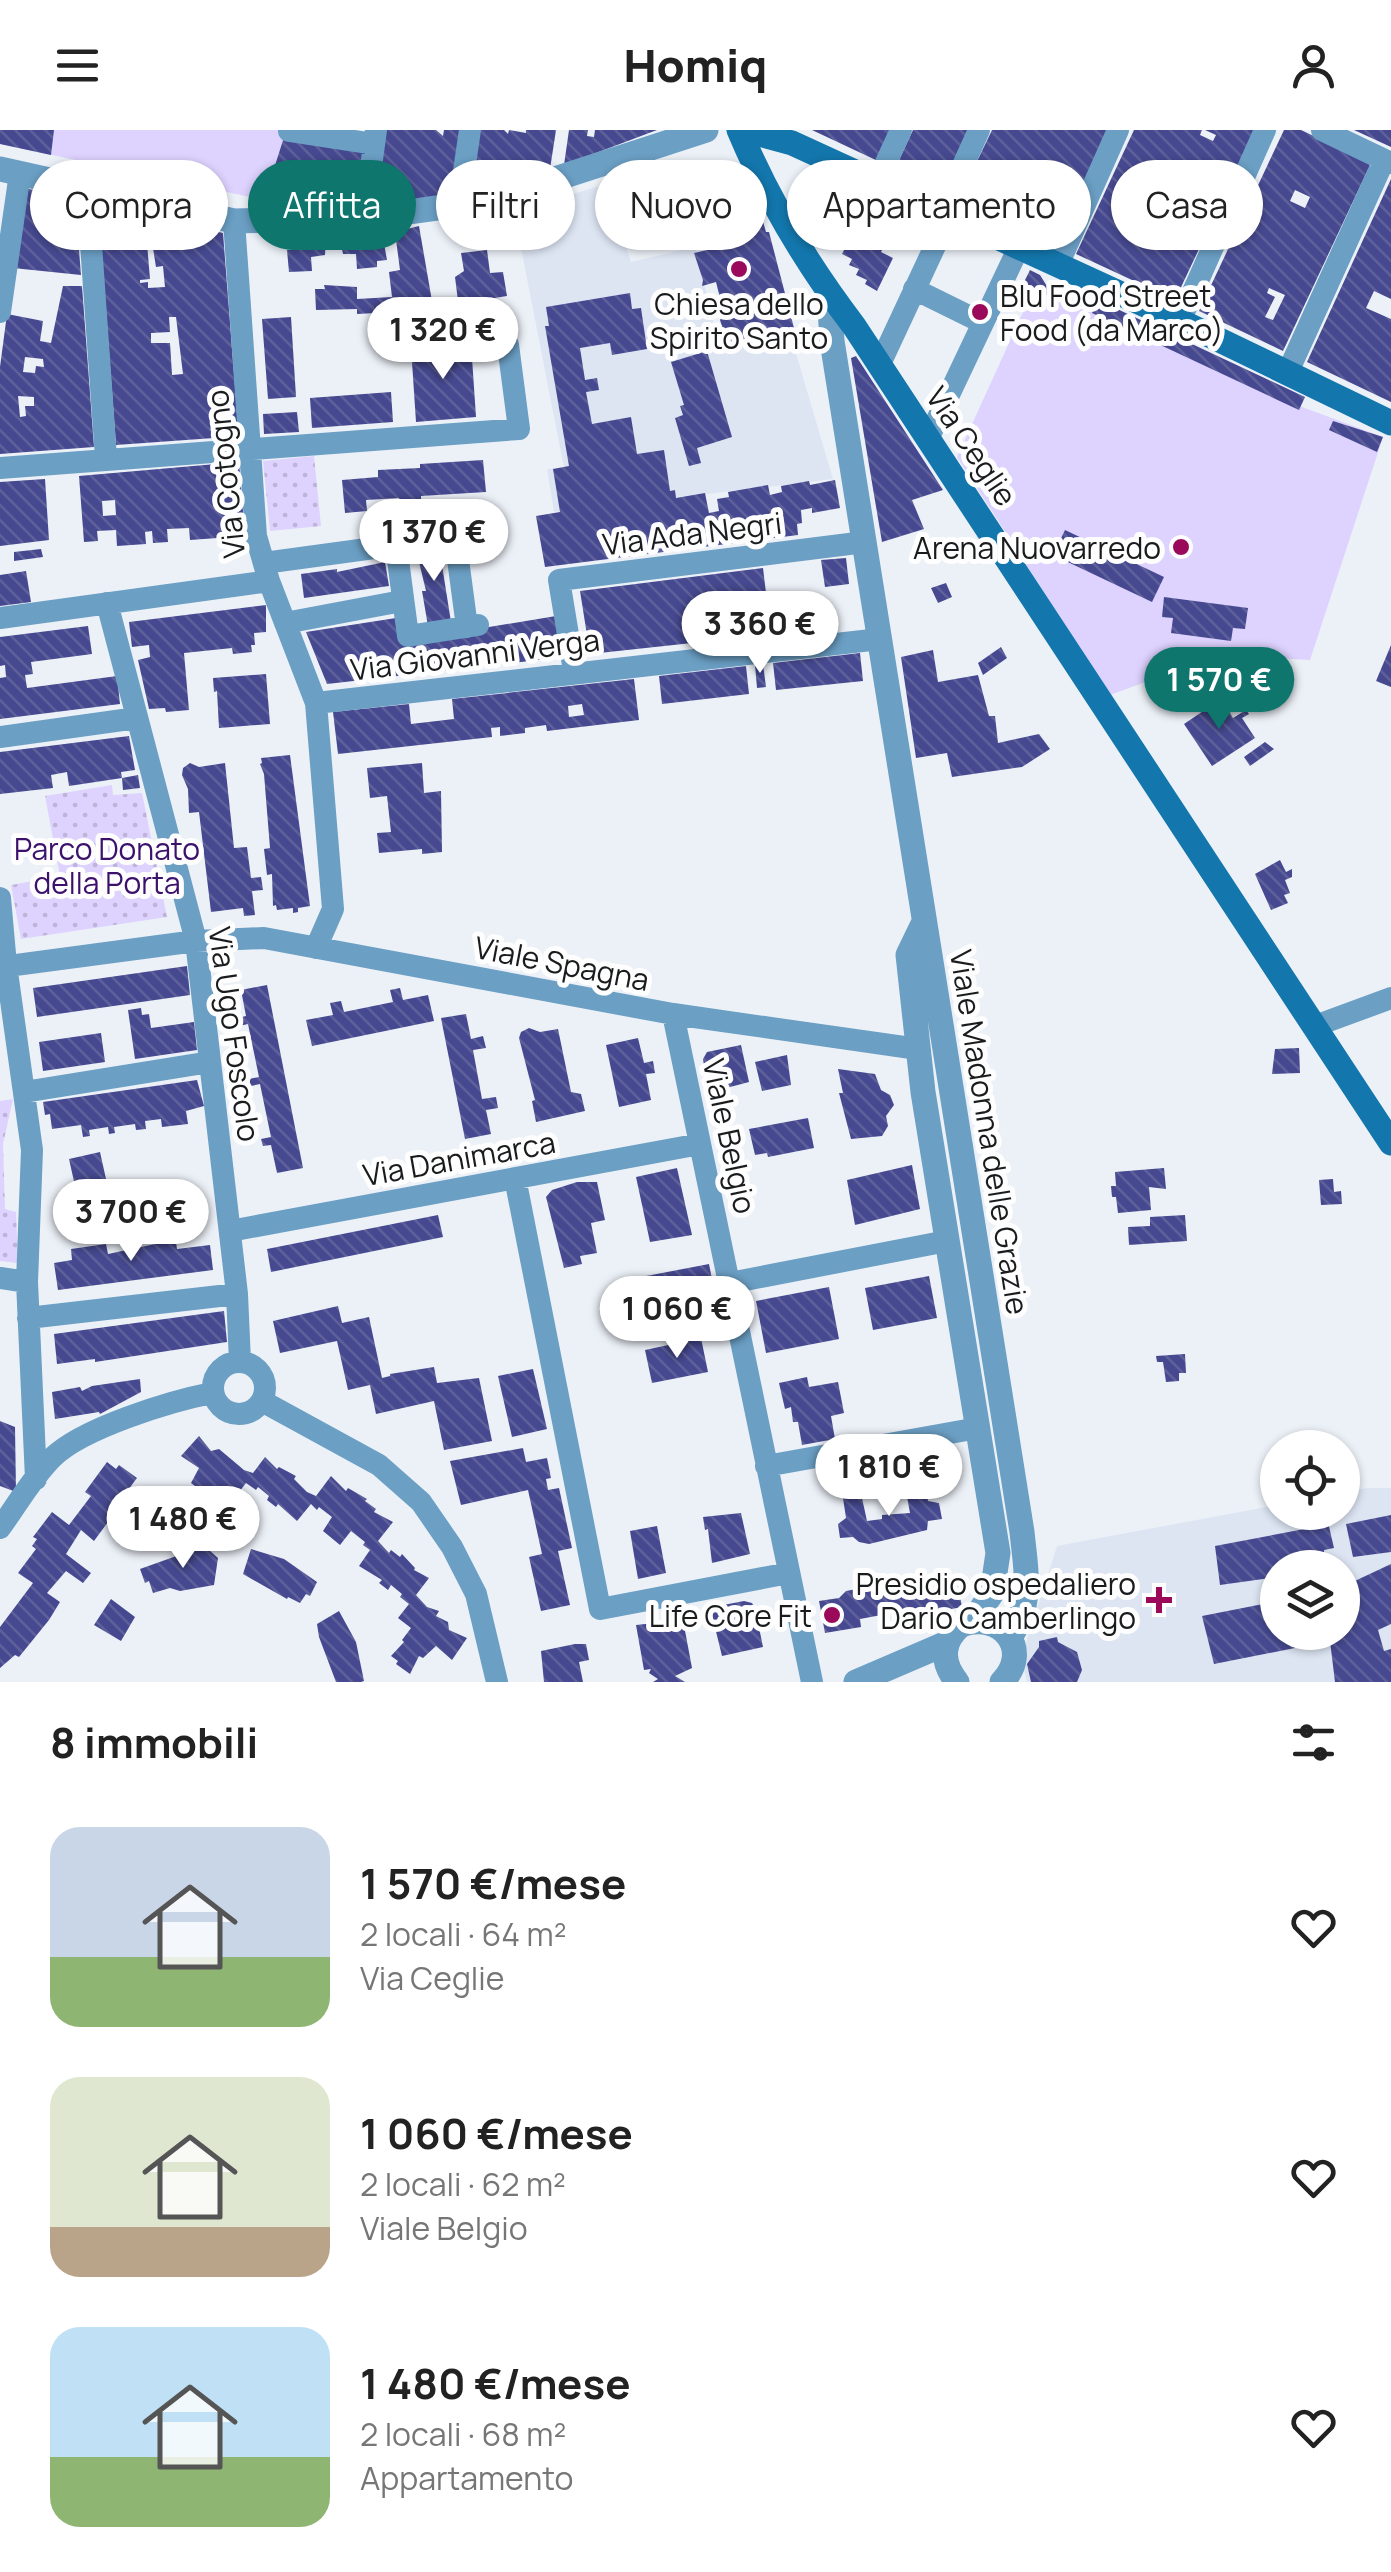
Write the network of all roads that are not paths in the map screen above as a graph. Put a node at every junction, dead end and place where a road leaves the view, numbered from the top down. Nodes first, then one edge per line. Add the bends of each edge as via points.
1 (470, 130) edge
2 (706, 130) edge
3 (742, 130) edge
4 (901, 130) edge
5 (979, 130) edge
6 (1118, 130) edge
7 (1265, 130) edge
8 (1322, 130) edge
9 (289, 131) edge
10 (375, 137) edge
11 (466, 160) edge
12 (828, 160) edge
13 (887, 160) edge
14 (967, 160) edge
15 (1388, 161) edge
16 (10, 171) edge
17 (575, 171) edge
18 (228, 220) edge
19 (234, 221) junction
20 (248, 221) edge
21 (91, 250) edge
22 (931, 250) edge
23 (1017, 250) edge
24 (1025, 250) edge
25 (1058, 265) junction
26 (914, 290) junction
27 (828, 293) junction
28 (0, 312) edge
29 (1180, 321) junction
30 (982, 323) junction
31 (508, 345) dead end
32 (879, 366) junction
33 (1287, 374) junction
34 (1391, 423) edge
35 (928, 439) junction
36 (250, 448) junction
37 (106, 458) junction
38 (0, 468) edge
39 (865, 542) junction
40 (396, 545) junction
41 (266, 572) junction
42 (402, 601) junction
43 (106, 603) junction
44 (0, 618) edge
45 (285, 623) junction
46 (880, 640) junction
47 (574, 671) junction
48 (316, 703) junction
49 (137, 718) junction
50 (0, 736) edge
51 (0, 898) edge
52 (0, 910) edge
53 (923, 924) junction
54 (196, 941) junction
55 (316, 948) junction
56 (3, 966) edge
57 (1391, 998) edge
58 (673, 1014) junction
59 (1315, 1026) junction
60 (918, 1049) junction
61 (210, 1062) junction
62 (24, 1092) junction
63 (1391, 1143) edge
64 (700, 1144) junction
65 (515, 1178) junction
66 (230, 1231) junction
67 (947, 1241) junction
68 (0, 1278) edge
69 (27, 1282) junction
70 (730, 1283) junction
71 (237, 1294) junction
72 (28, 1318) junction
73 (240, 1362) junction
74 (212, 1393) junction
75 (262, 1401) junction
76 (978, 1428) junction
77 (766, 1466) junction
78 (36, 1478) junction
79 (0, 1528) edge
80 (788, 1573) junction
81 (973, 1621) junction
82 (1010, 1638) junction
83 (947, 1643) junction
84 (1006, 1680) edge
85 (497, 1682) edge
86 (812, 1682) edge
87 (856, 1682) edge
88 (930, 1682) edge
89 (956, 1682) edge

1 - 11 street
2 - 17 street
3 - 12 main road
3 - 27 main road, Via Ceglie via 757,172
4 - 13 street
5 - 14 street
6 - 25 street
7 - 29 street
8 - 15 street
9 - 10 street
15 - 33 street
16 - 28 street
18 - 19 street
19 - 20 street
19 - 36 street, Via Cotogno
21 - 37 street
22 - 26 street
23 - 30 street
24 - 25 main road
25 - 29 main road
26 - 30 street
26 - 32 street
27 - 32 main road, Via Ceglie
27 - 39 street
29 - 33 main road
30 - 35 street
31 - 36 street via 520,429
32 - 35 main road, Via Ceglie
33 - 34 main road
35 - 59 main road, Via Ceglie
36 - 37 street
36 - 41 street, Via Cotogno via 256,536
37 - 38 street
39 - 46 street
39 - 47 street, Via Ada Negri via 559,580
40 - 41 street
40 - 42 street
40 - 42 street via 455,538 472,626 408,636
41 - 43 street
41 - 45 street, Via Cotogno
42 - 45 street
43 - 44 street
43 - 49 street, Via Ugo Foscolo
45 - 48 street, Via Cotogno
46 - 47 street, Via Giovanni Verga
46 - 53 street
47 - 48 street, Via Giovanni Verga
48 - 55 street, Via Cotogno via 333,908
49 - 50 street
49 - 54 street, Via Ugo Foscolo
51 - 52 street
52 - 56 street
53 - 60 street, Viale Madonna delle Grazie via 908,955
53 - 82 street, Viale Madonna delle Grazie via 1022,1532 1028,1595
54 - 55 street, Viale Spagna via 264,938
54 - 56 street, Viale Spagna
54 - 61 street, Via Ugo Foscolo
55 - 58 street, Viale Spagna
56 - 62 street
57 - 59 street
58 - 60 street, Viale Spagna
58 - 64 street, Viale Belgio
59 - 63 main road, Via Ceglie
60 - 67 street, Viale Madonna delle Grazie
61 - 62 street
61 - 66 street, Via Ugo Foscolo
62 - 69 street via 32,1150
64 - 65 street, Via Danimarca
64 - 70 street, Viale Belgio
65 - 66 street, Via Danimarca
65 - 80 street via 600,1609
66 - 71 street, Via Ugo Foscolo
67 - 70 street
67 - 76 street, Viale Madonna delle Grazie
68 - 69 street
69 - 72 street
70 - 77 street, Viale Belgio
71 - 72 street
71 - 73 street, Via Ugo Foscolo
72 - 78 street
73 - 74 street via 222,1368
73 - 75 street via 260,1370 266,1383
74 - 75 street via 230,1414 244,1415
74 - 78 street via 114,1422 55,1455
75 - 85 street via 378,1465 421,1502 476,1594
76 - 77 street
76 - 81 street, Viale Madonna delle Grazie via 998,1553 992,1592
77 - 80 street, Viale Belgio
78 - 79 street
80 - 86 street, Viale Belgio
81 - 82 street via 998,1625
81 - 83 street
82 - 84 street, Viale Madonna delle Grazie via 1013,1666
83 - 87 street
83 - 89 street via 947,1668
88 - 89 street

